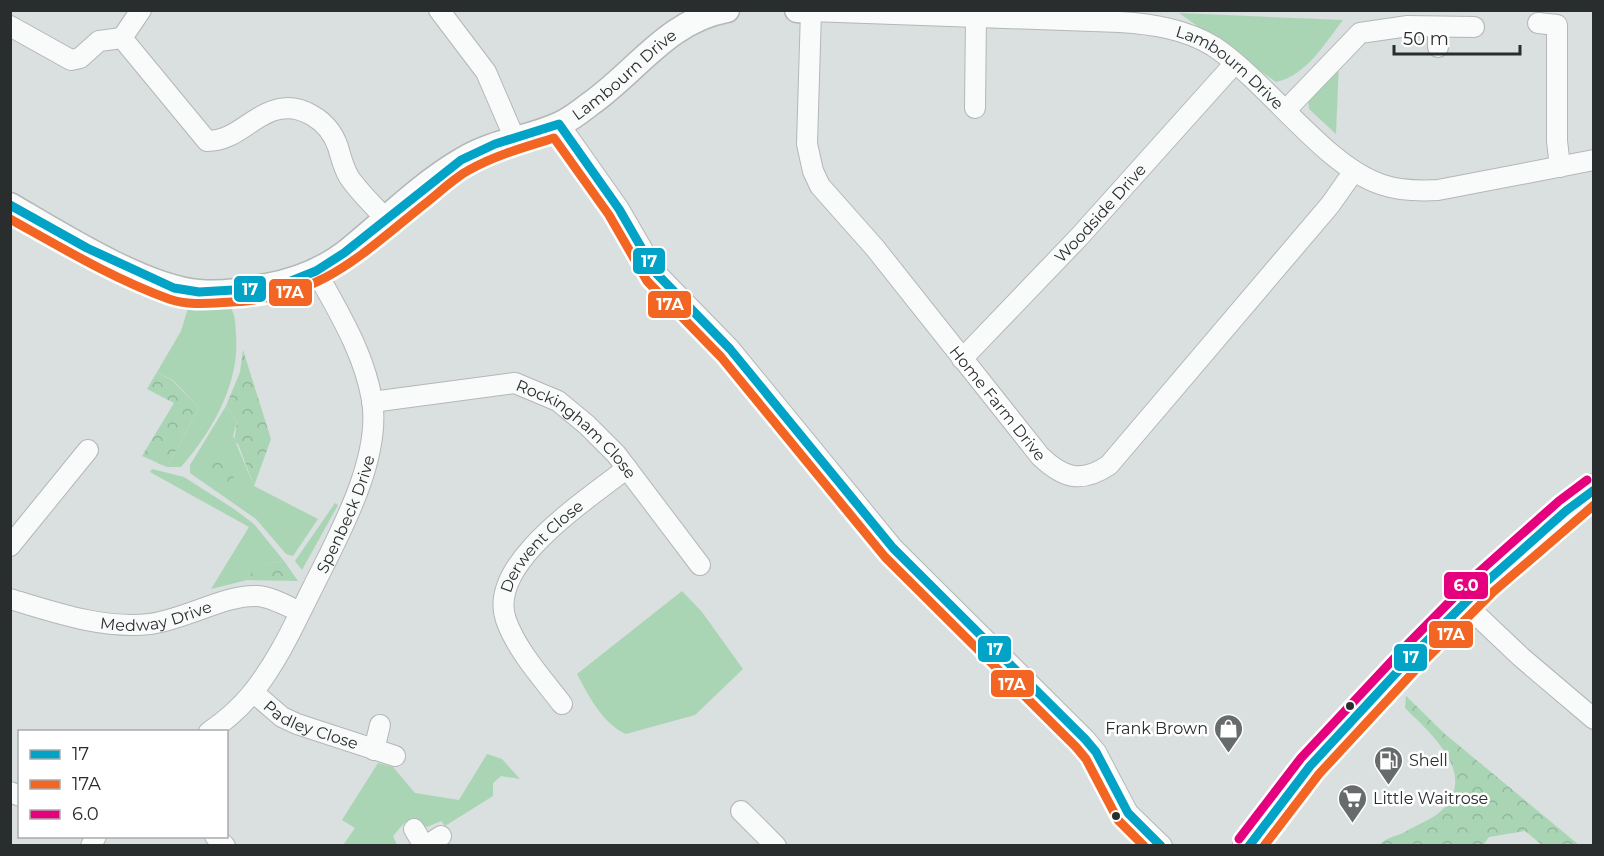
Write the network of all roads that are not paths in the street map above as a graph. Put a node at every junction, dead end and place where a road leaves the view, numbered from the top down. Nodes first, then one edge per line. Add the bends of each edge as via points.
1 (141, 10) edge
2 (439, 10) edge
3 (727, 10) edge
4 (797, 10) edge
5 (811, 11) edge
6 (976, 17) junction
7 (1538, 23) dead end
8 (10, 26) edge
9 (1474, 27) dead end
10 (122, 38) junction
11 (1235, 63) junction
12 (975, 108) dead end
13 (1286, 110) junction
14 (559, 124) junction
15 (514, 137) junction
16 (1593, 160) edge
17 (1560, 167) junction
18 (1354, 171) junction
19 (10, 205) edge
20 (385, 218) junction
21 (316, 271) junction
22 (962, 359) junction
23 (372, 402) junction
24 (88, 450) dead end
25 (627, 468) junction
26 (1593, 490) edge
27 (10, 546) edge
28 (700, 565) dead end
29 (10, 599) edge
30 (1464, 603) junction
31 (300, 612) junction
32 (253, 692) junction
33 (562, 704) dead end
34 (1593, 718) edge
35 (380, 725) dead end
36 (212, 730) edge
37 (374, 750) junction
38 (395, 756) dead end
39 (741, 811) dead end
40 (776, 846) edge
41 (1162, 846) edge
42 (1249, 846) edge

1 - 10 street
2 - 15 street via 486,72
3 - 14 street, Lambourn Drive via 696,21 665,39 596,100
4 - 5 street, Lambourn Drive
5 - 6 street, Lambourn Drive
5 - 22 street, Home Farm Drive via 807,144 813,171 830,200 875,248
6 - 11 street, Lambourn Drive via 1145,23 1190,35
6 - 12 street
7 - 17 street via 1557,25
8 - 10 street via 71,60 80,58 99,41
9 - 13 street via 1438,38 1408,26 1360,33
10 - 20 street via 207,141 230,137 263,115 286,108 321,122 332,134 348,175
11 - 13 street, Lambourn Drive
11 - 22 street, Woodside Drive via 1079,237
13 - 18 street, Lambourn Drive
14 - 15 street, Lambourn Drive
14 - 41 street via 619,209 656,273 730,349 893,548 1085,739 1128,813
15 - 20 street, Lambourn Drive via 461,160
16 - 17 street, Lambourn Drive
17 - 18 street, Lambourn Drive via 1438,190 1382,185
18 - 22 street, Home Farm Drive via 1330,205 1109,465 1097,473 1066,475 1052,467
19 - 21 street, Lambourn Drive via 87,248 174,288 199,292 251,289 286,283
20 - 21 street, Lambourn Drive via 344,254
21 - 23 street, Spenbeck Drive via 361,354
23 - 25 street, Rockingham Close via 515,383 558,401 588,425
23 - 31 street, Spenbeck Drive via 369,453 346,521
24 - 27 street
25 - 28 street, Rockingham Close
25 - 33 street, Derwent Close via 530,548 510,574 506,587 506,620
26 - 30 highway
29 - 31 street, Medway Drive via 96,623 123,625 175,620 225,602 258,596
30 - 34 street
30 - 42 highway via 1310,766
31 - 32 street, Spenbeck Drive
32 - 36 street, Spenbeck Drive
32 - 37 street, Padley Close via 282,717
35 - 37 street, Padley Close
37 - 38 street, Padley Close
39 - 40 street

